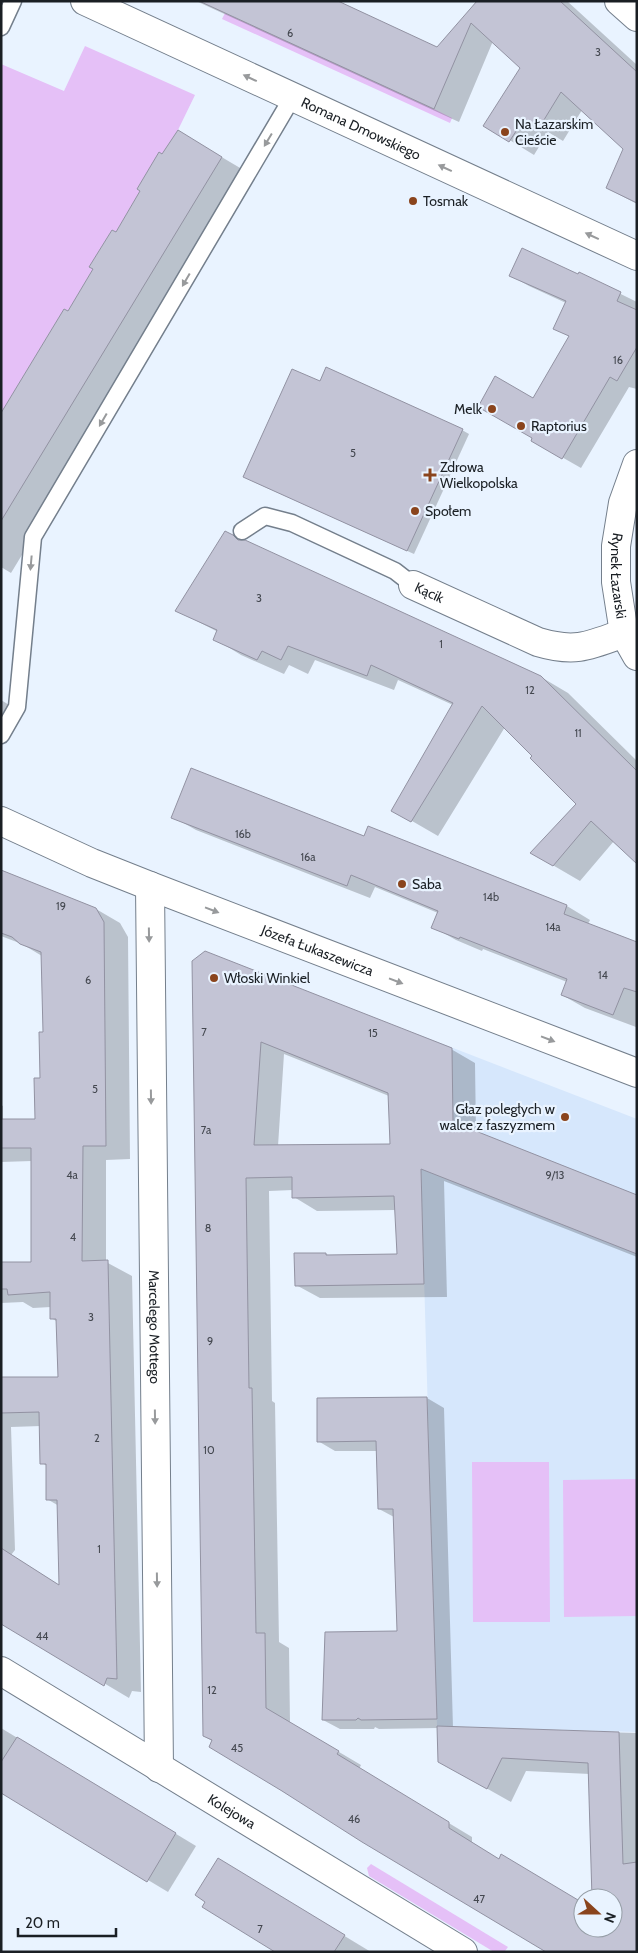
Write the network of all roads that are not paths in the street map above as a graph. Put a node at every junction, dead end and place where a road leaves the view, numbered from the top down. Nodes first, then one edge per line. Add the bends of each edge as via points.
1 (13, 1) edge
2 (85, 1) edge
3 (619, 1) edge
4 (637, 17) edge
5 (1, 27) edge
6 (292, 98) junction
7 (637, 256) edge
8 (637, 464) edge
9 (242, 531) dead end
10 (413, 585) joint
11 (624, 633) junction
12 (637, 656) edge
13 (1, 735) edge
14 (1, 821) edge
15 (150, 886) junction
16 (637, 1073) edge
17 (1, 1671) edge
18 (159, 1768) junction
19 (463, 1952) edge

1 - 5 lane
6 -> 2 street, Romana Dmowskiego
3 - 4 street
7 -> 6 street, Romana Dmowskiego
6 -> 13 lane via 34,537 17,707
8 - 11 street, Rynek Łazarski via 623,503 616,546 616,582
9 - 10 lane, Kącik via 265,516 292,523 395,571
10 - 11 street, Kącik via 558,648 590,645
11 - 12 street, Rynek Łazarski
14 - 15 street, Józefa Łukaszewicza
15 -> 16 street, Józefa Łukaszewicza
15 -> 18 street, Marcelego Mottego
17 - 18 street, Kolejowa
18 - 19 street, Kolejowa

